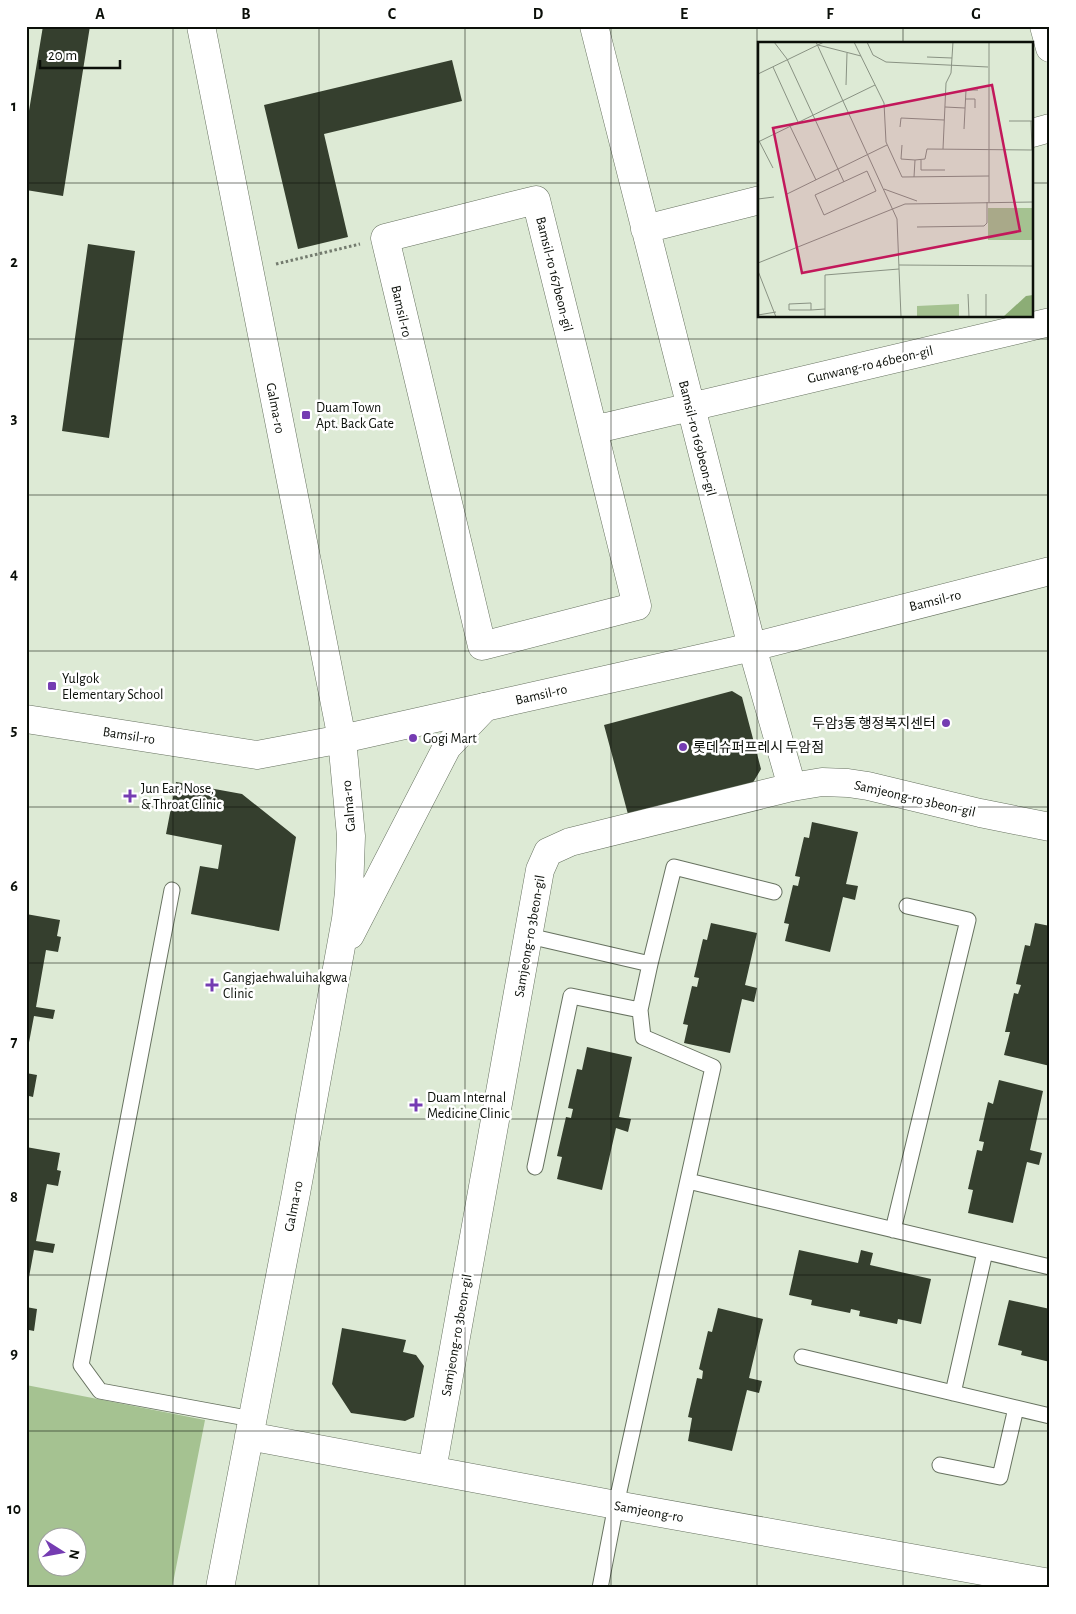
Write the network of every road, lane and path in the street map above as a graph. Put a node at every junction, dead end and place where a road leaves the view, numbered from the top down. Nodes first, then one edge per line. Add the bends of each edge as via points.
1 (200, 26) edge
2 (594, 26) edge
3 (1044, 26) edge
4 (1050, 48) edge
5 (1050, 128) edge
6 (1034, 132) edge
7 (758, 201) edge
8 (645, 229) junction
9 (385, 238) junction
10 (248, 270) junction
11 (1050, 322) edge
12 (690, 406) junction
13 (593, 430) junction
14 (1050, 571) edge
15 (637, 606) joint
16 (752, 647) junction
17 (485, 707) junction
18 (26, 719) edge
19 (342, 739) junction
20 (792, 787) junction
21 (1050, 827) edge
22 (172, 890) dead end
23 (774, 892) dead end
24 (906, 906) dead end
25 (529, 936) junction
26 (339, 956) junction
27 (650, 964) junction
28 (640, 1010) junction
29 (535, 1167) dead end
30 (688, 1181) junction
31 (893, 1230) junction
32 (984, 1252) junction
33 (1050, 1267) edge
34 (802, 1357) dead end
35 (953, 1393) junction
36 (1016, 1408) junction
37 (1050, 1416) edge
38 (251, 1427) junction
39 (940, 1464) dead end
40 (432, 1470) junction
41 (616, 1505) junction
42 (1050, 1583) edge
43 (220, 1588) edge
44 (600, 1588) edge

1 - 10 street, Galma-ro
2 - 8 street, Bamsil-ro 169beon-gil
3 - 4 street
5 - 6 street
7 - 8 street
8 - 12 street, Bamsil-ro 169beon-gil
9 - 10 path
9 - 13 street, Bamsil-ro 167beon-gil via 536,200
9 - 15 street, Bamsil-ro via 482,646
10 - 19 street, Galma-ro
11 - 12 street, Gunwang-ro 46beon-gil
12 - 13 street, Gunwang-ro 46beon-gil
12 - 16 street, Bamsil-ro 169beon-gil
13 - 15 street, Bamsil-ro 167beon-gil
14 - 16 street, Bamsil-ro
16 - 17 street, Bamsil-ro
16 - 20 street, Bamsil-ro 169beon-gil
17 - 19 street, Bamsil-ro
17 - 26 street via 447,747
18 - 19 street, Bamsil-ro via 257,756
19 - 26 street, Galma-ro via 351,836 349,892
20 - 21 street, Samjeong-ro 3beon-gil via 822,782 868,786
20 - 25 street, Samjeong-ro 3beon-gil via 570,842 548,852 540,870
22 - 38 lane via 81,1365 100,1391
23 - 27 lane via 674,867
24 - 31 lane via 968,920
25 - 27 lane
25 - 40 street, Samjeong-ro 3beon-gil
26 - 38 street, Galma-ro
27 - 28 lane
28 - 29 lane via 570,996
28 - 30 lane via 643,1037 713,1067
30 - 31 lane
30 - 41 lane
31 - 32 lane
32 - 33 lane
32 - 35 lane
34 - 35 lane
35 - 36 lane
36 - 37 lane
36 - 39 lane via 1000,1477
38 - 40 street, Samjeong-ro
38 - 43 street, Galma-ro
40 - 41 street, Samjeong-ro
41 - 42 street, Samjeong-ro
41 - 44 lane

